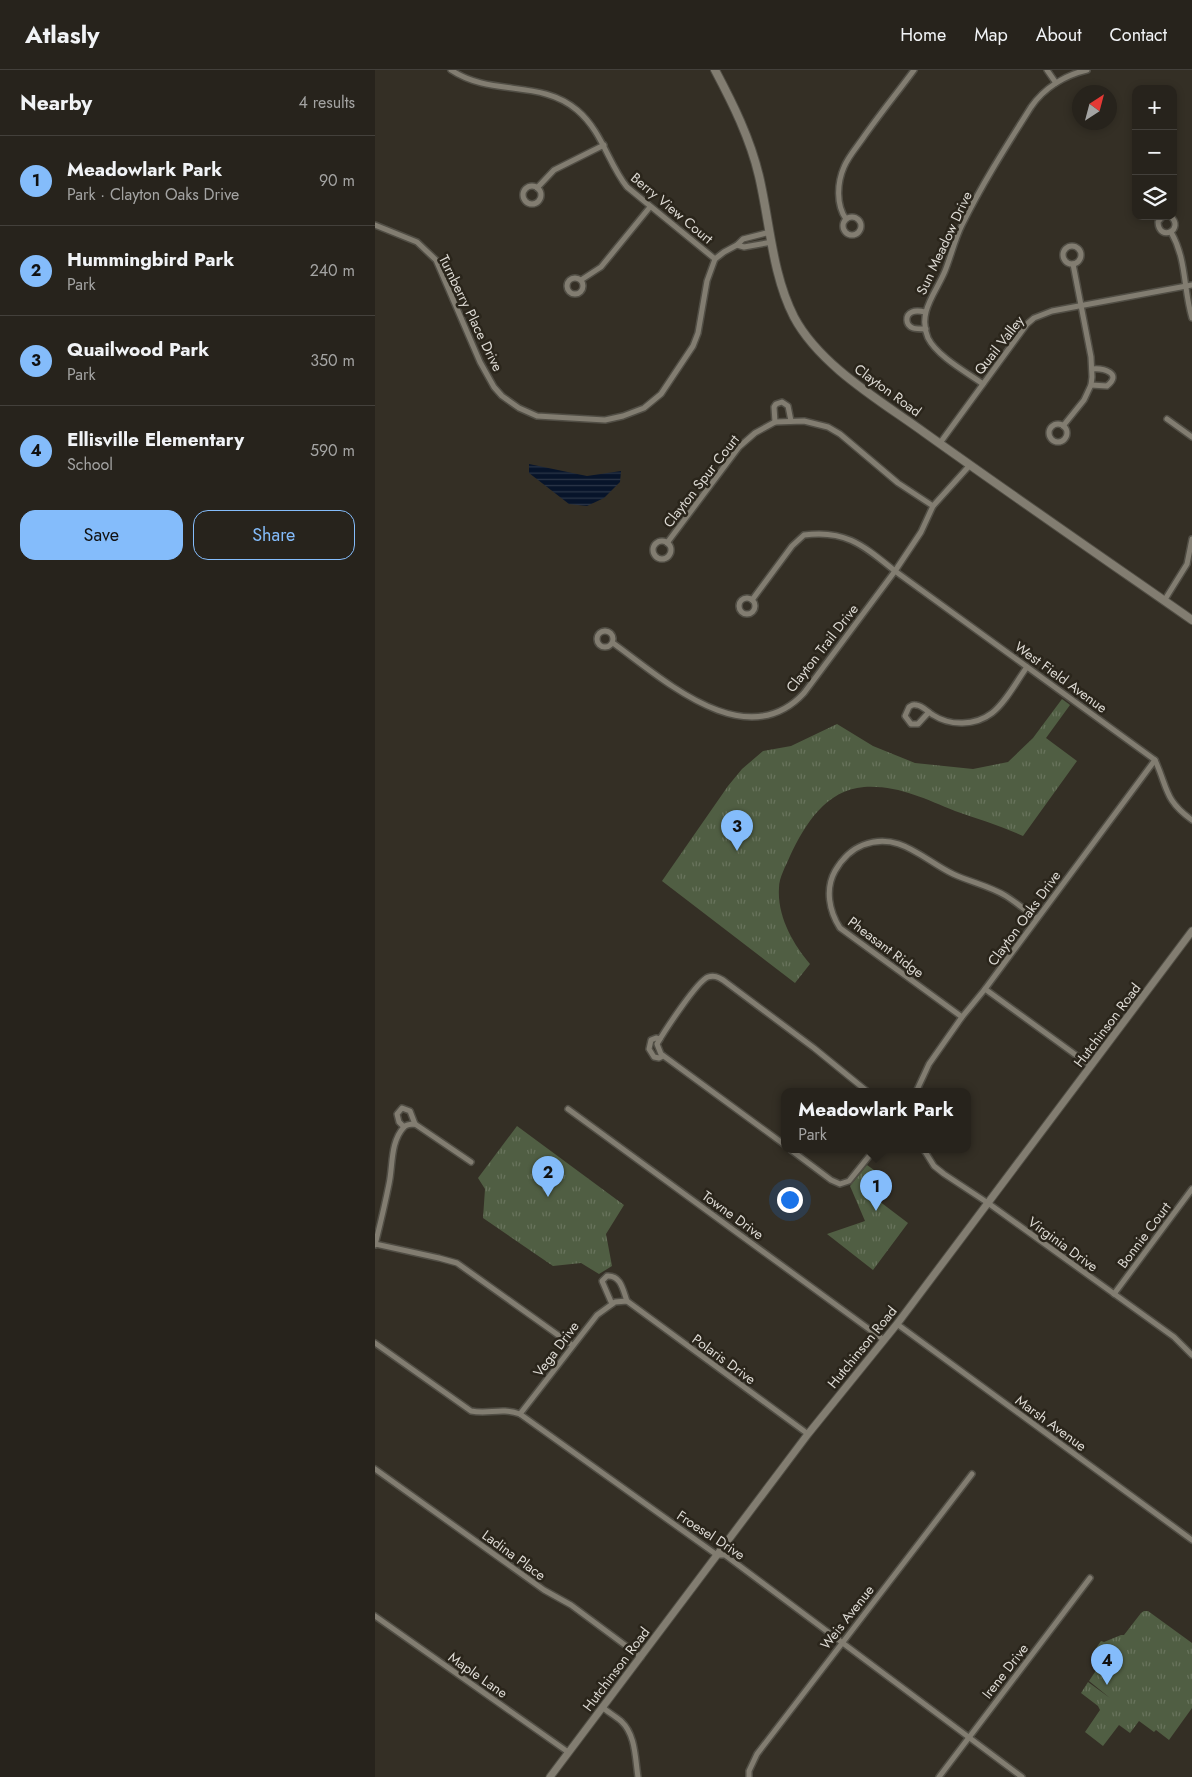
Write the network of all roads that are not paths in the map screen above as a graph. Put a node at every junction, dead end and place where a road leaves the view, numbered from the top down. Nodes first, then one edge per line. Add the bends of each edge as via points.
1 (451, 70) edge
2 (715, 70) edge
3 (914, 70) edge
4 (1047, 70) edge
5 (1087, 70) edge
6 (1056, 83) junction
7 (604, 144) junction
8 (537, 188) dead end
9 (650, 207) junction
10 (846, 219) dead end
11 (1160, 220) edge
12 (1173, 220) edge
13 (375, 225) edge
14 (770, 232) junction
15 (1171, 232) junction
16 (772, 242) junction
17 (737, 245) junction
18 (715, 259) junction
19 (1073, 264) dead end
20 (581, 280) dead end
21 (1192, 285) edge
22 (1185, 286) junction
23 (1081, 305) junction
24 (925, 312) junction
25 (1192, 318) edge
26 (925, 328) junction
27 (1092, 369) junction
28 (983, 384) junction
29 (1091, 385) junction
30 (1167, 419) dead end
31 (791, 421) junction
32 (775, 422) junction
33 (1063, 426) dead end
34 (1192, 437) edge
35 (940, 443) junction
36 (970, 465) junction
37 (933, 506) junction
38 (1192, 539) edge
39 (667, 543) dead end
40 (895, 571) junction
41 (752, 600) dead end
42 (1165, 601) junction
43 (1192, 620) edge
44 (613, 643) dead end
45 (1027, 667) junction
46 (929, 712) junction
47 (1155, 760) junction
48 (1192, 820) edge
49 (1037, 918) junction
50 (1192, 931) edge
51 (985, 989) junction
52 (962, 1017) junction
53 (660, 1039) junction
54 (663, 1056) junction
55 (1091, 1066) junction
56 (863, 1088) edge
57 (919, 1088) edge
58 (568, 1109) dead end
59 (413, 1124) junction
60 (404, 1127) junction
61 (781, 1142) edge
62 (795, 1153) edge
63 (872, 1153) edge
64 (926, 1153) edge
65 (471, 1162) dead end
66 (1192, 1189) edge
67 (988, 1204) junction
68 (375, 1245) edge
69 (1114, 1294) junction
70 (627, 1301) junction
71 (614, 1303) junction
72 (897, 1324) junction
73 (884, 1340) junction
74 (375, 1343) edge
75 (572, 1345) junction
76 (1192, 1355) edge
77 (519, 1414) junction
78 (808, 1434) junction
79 (375, 1469) edge
80 (971, 1474) dead end
81 (1192, 1540) edge
82 (717, 1555) junction
83 (1089, 1578) dead end
84 (375, 1616) edge
85 (842, 1642) junction
86 (641, 1657) junction
87 (602, 1707) junction
88 (968, 1738) junction
89 (568, 1752) junction
90 (550, 1777) edge
91 (638, 1777) edge
92 (749, 1777) edge
93 (939, 1777) edge
94 (1022, 1777) edge

1 - 7 street, Berry View Court via 481,84 532,91 555,98 577,110
2 - 14 main road, Clayton Road via 749,143
3 - 10 street via 843,168 839,194
4 - 6 street
5 - 6 street, Sun Meadow Drive
6 - 24 street, Sun Meadow Drive via 1035,101 969,210
7 - 8 street via 554,170
7 - 9 street, Berry View Court via 621,180
9 - 18 street, Berry View Court
9 - 20 street via 601,267
11 - 15 street via 1162,232
12 - 15 street via 1175,223
13 - 18 street, Turnberry Place Drive via 417,242 436,260 494,387 519,408 537,416 605,420 643,408 661,394 696,340 707,281
14 - 16 main road, Clayton Road
14 - 17 street
15 - 22 street via 1181,256
16 - 17 street via 744,247
16 - 35 main road, Clayton Road via 785,296 795,318 817,349 844,373
17 - 18 street
19 - 23 street
21 - 22 street, Quail Valley
22 - 23 street, Quail Valley
22 - 25 street
23 - 27 street
23 - 28 street, Quail Valley via 1034,318
24 - 26 street, Sun Meadow Drive
24 - 26 street via 911,312 907,316 912,328
26 - 28 street, Sun Meadow Drive via 940,353
27 - 29 street
27 - 29 street via 1109,370 1112,377 1107,386
28 - 35 street, Quail Valley
29 - 33 street via 1084,400
30 - 34 street
31 - 32 street, Clayton Spur Court
31 - 32 street via 788,406 782,402 774,407
31 - 37 street, Clayton Spur Court via 815,422 840,434 898,483
32 - 39 street, Clayton Spur Court via 739,447
35 - 36 main road, Clayton Road
36 - 37 street, Clayton Trail Drive
36 - 42 main road, Clayton Road
37 - 40 street, Clayton Trail Drive via 921,532
38 - 42 street via 1187,564
40 - 41 street, West Field Avenue via 854,541 827,535 804,536 792,546
40 - 44 street, Clayton Trail Drive via 805,693 787,708 771,714 745,718 708,706 688,696
40 - 45 street, West Field Avenue
42 - 43 main road, Clayton Road
45 - 46 street via 1000,705 983,718 951,722
45 - 47 street, West Field Avenue
46 - 46 street via 919,705 912,705 905,716 909,722 918,724
47 - 48 street via 1167,793 1179,810
47 - 49 street, Clayton Oaks Drive
49 - 51 street, Clayton Oaks Drive
49 - 52 street, Pheasant Ridge via 1006,896 955,875 901,844 884,840 867,843 848,854 839,864 829,896 832,913 840,928
50 - 55 street, Hutchinson Road
51 - 52 street, Clayton Oaks Drive
51 - 55 street
52 - 57 street, Clayton Oaks Drive via 929,1064
53 - 54 street via 657,1044
53 - 54 street via 651,1040 649,1050 654,1057
53 - 56 street via 702,982 711,976 718,977
54 - 61 street
55 - 67 street, Hutchinson Road
58 - 73 street, Towne Drive
59 - 60 street
59 - 60 street via 410,1111 402,1108 397,1114
59 - 65 street
60 - 68 street via 392,1158
62 - 63 street via 836,1183 853,1177
64 - 67 street, Virginia Drive via 934,1166
66 - 69 street, Bonnie Court
67 - 69 street, Virginia Drive
67 - 72 street, Hutchinson Road
68 - 75 street via 457,1263
69 - 76 street, Virginia Drive
70 - 71 street
70 - 71 street, Polaris Drive via 618,1279 607,1276 602,1281
70 - 78 street, Polaris Drive
71 - 75 street, Vega Drive via 597,1315
72 - 73 street, Hutchinson Road
72 - 81 street, Marsh Avenue
73 - 78 street, Hutchinson Road
74 - 77 street, Froesel Drive via 471,1411 502,1410
75 - 77 street, Vega Drive
77 - 82 street, Froesel Drive
78 - 82 street, Hutchinson Road
79 - 86 street, Ladina Place
80 - 85 street, Weis Avenue
82 - 85 street, Froesel Drive via 725,1555
82 - 86 street, Hutchinson Road
83 - 88 street, Irene Drive
84 - 89 street, Maple Lane
85 - 88 street, Froesel Drive
85 - 92 street, Weis Avenue via 757,1754
86 - 87 street, Hutchinson Road
87 - 89 street, Hutchinson Road
87 - 91 street via 628,1729
88 - 93 street, Irene Drive
88 - 94 street, Froesel Drive
89 - 90 street, Hutchinson Road

